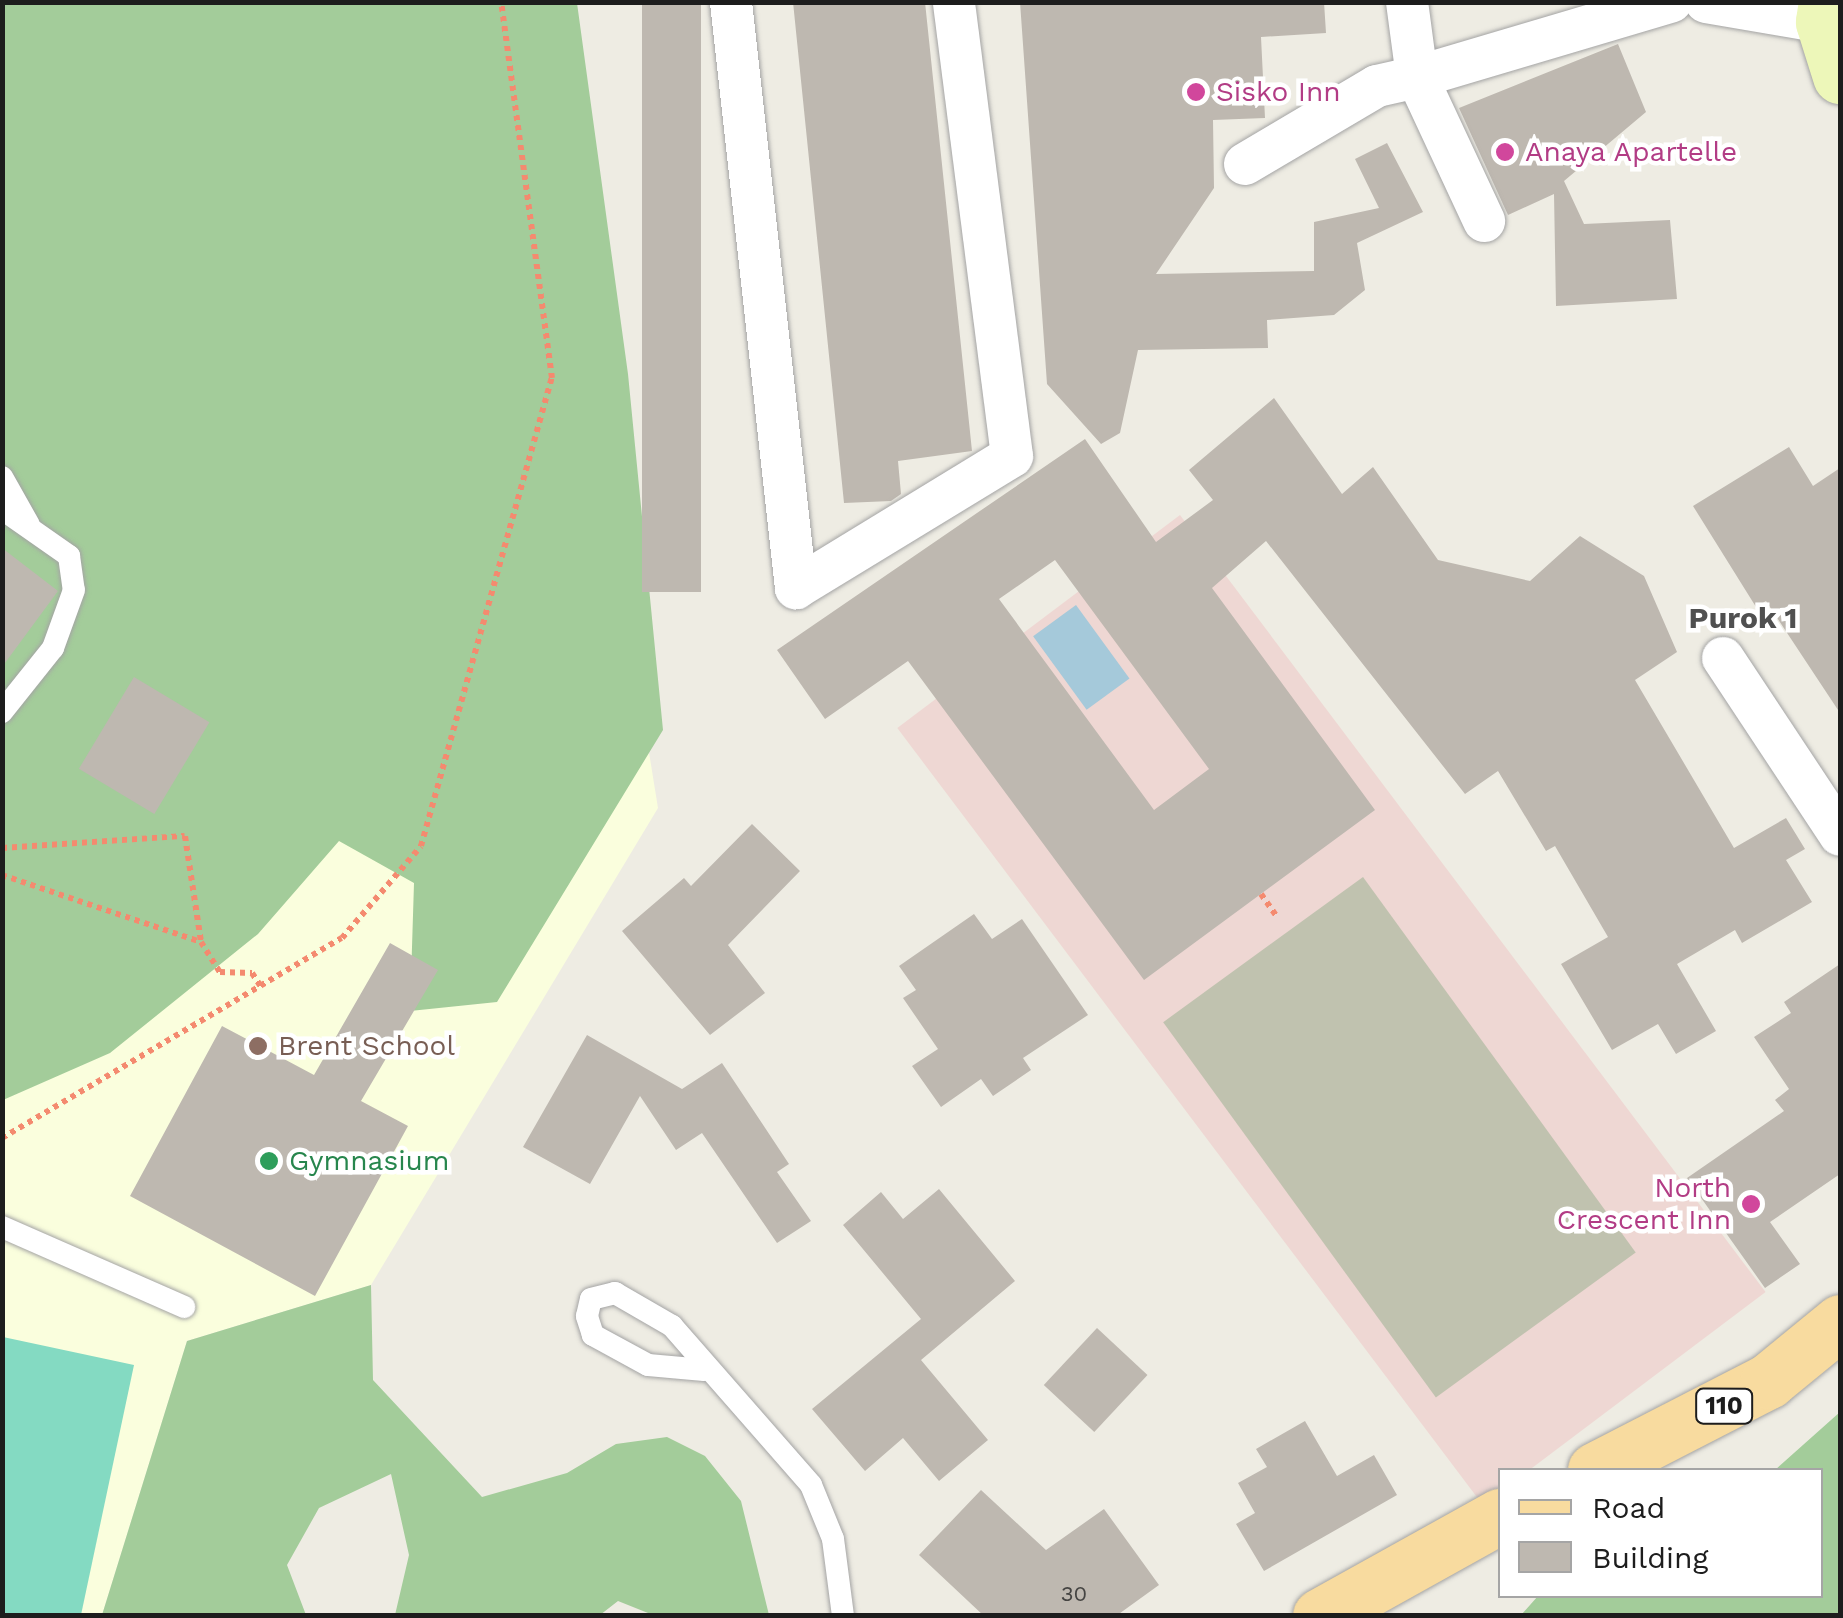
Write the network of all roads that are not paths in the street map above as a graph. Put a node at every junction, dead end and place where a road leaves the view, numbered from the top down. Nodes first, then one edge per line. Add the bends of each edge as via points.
1 (731, 2) edge
2 (954, 2) edge
3 (1407, 2) edge
4 (1671, 2) edge
5 (1706, 2) edge
6 (1824, 12) edge
7 (1840, 76) edge
8 (1418, 78) junction
9 (1245, 164) dead end
10 (1484, 221) dead end
11 (2, 477) edge
12 (2, 509) edge
13 (28, 525) junction
14 (1724, 658) dead end
15 (2, 712) edge
16 (1840, 835) edge
17 (2, 1227) edge
18 (184, 1307) dead end
19 (1840, 1322) edge
20 (704, 1370) junction
21 (1599, 1468) edge
22 (1498, 1517) edge
23 (843, 1616) edge
24 (1320, 1616) edge

1 - 2 street via 796,588 1012,456
3 - 8 street
4 - 8 street
5 - 6 street
6 - 7 main road
8 - 9 street via 1376,86
8 - 10 street
11 - 13 lane
12 - 13 lane
13 - 15 lane via 70,556 74,590 52,648
14 - 16 street
17 - 18 lane
19 - 21 main road, 110 via 1768,1381
20 - 20 lane via 648,1364 593,1335 591,1300 615,1293 642,1306 672,1326
20 - 23 lane via 824,1508 840,1568
22 - 24 main road

